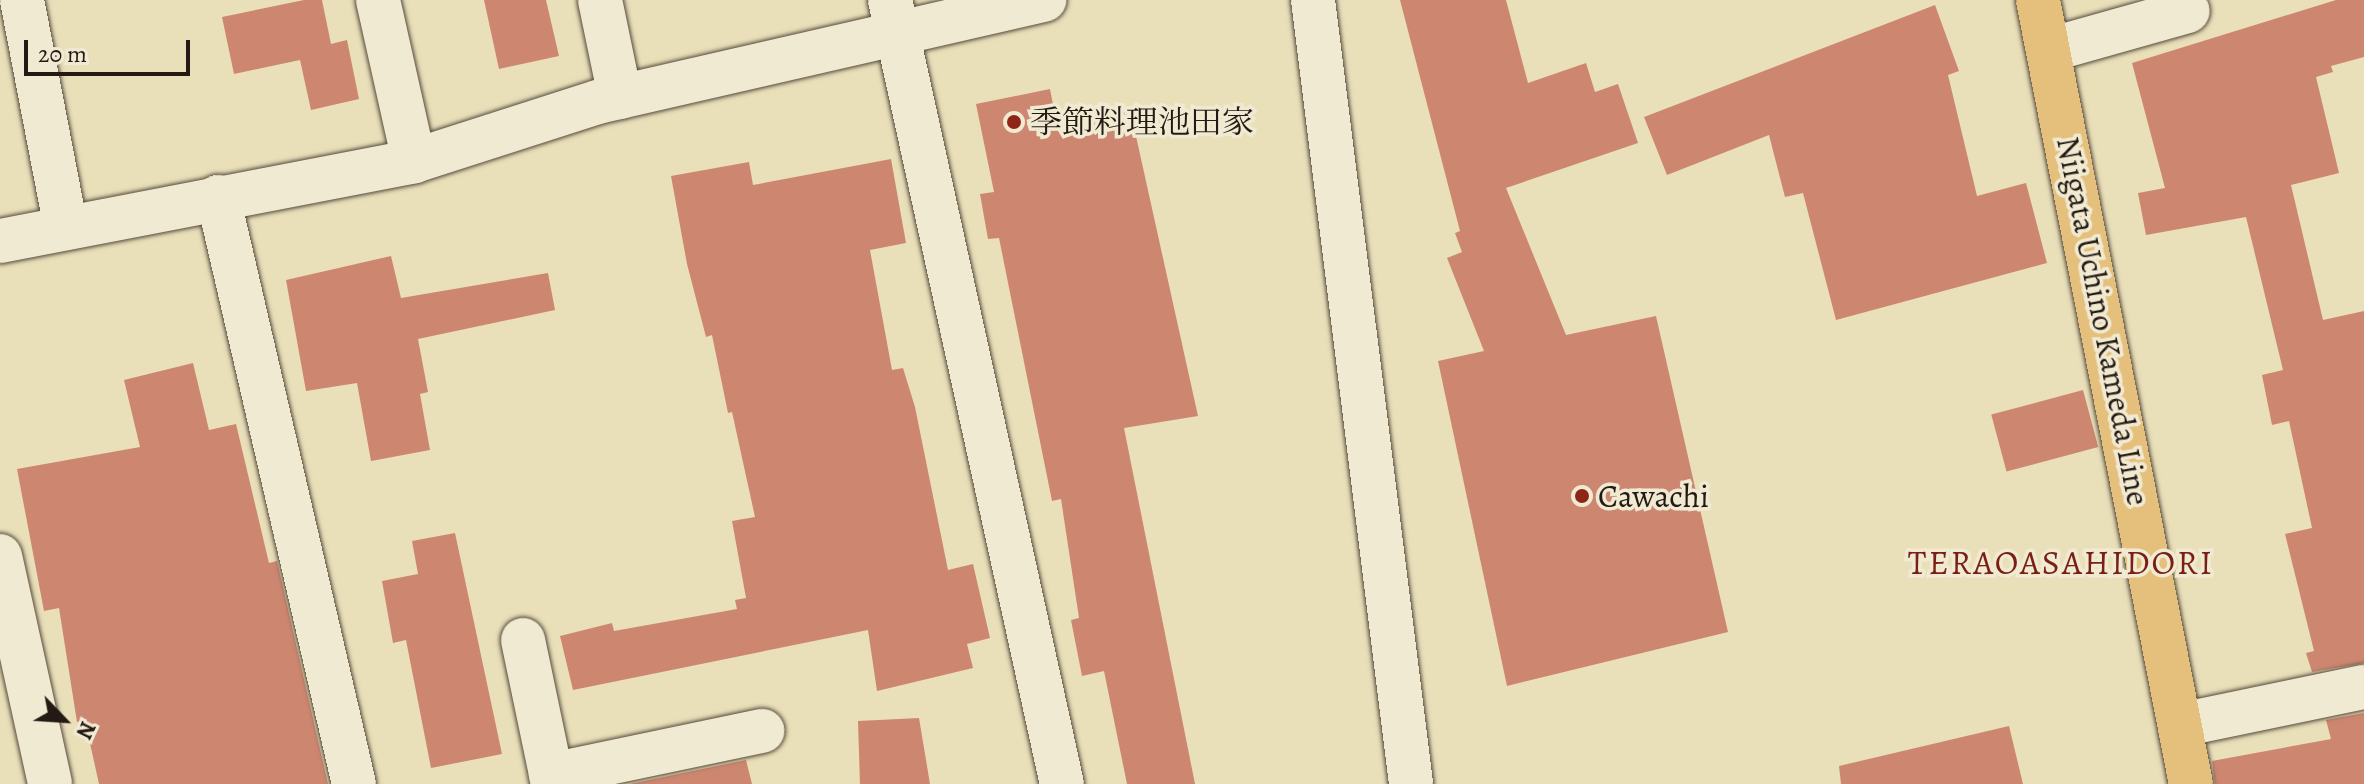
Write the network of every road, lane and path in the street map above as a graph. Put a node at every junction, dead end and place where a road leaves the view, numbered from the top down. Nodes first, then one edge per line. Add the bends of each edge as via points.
1 (22, 0) edge
2 (378, 0) edge
3 (600, 0) edge
4 (1045, 0) edge
5 (1313, 0) edge
6 (2038, 0) edge
7 (2188, 11) dead end
8 (894, 17) edge
9 (2049, 50) junction
10 (620, 97) junction
11 (414, 161) junction
12 (218, 197) junction
13 (66, 228) junction
14 (0, 241) edge
15 (0, 556) edge
16 (523, 640) dead end
17 (2364, 687) edge
18 (2180, 725) junction
19 (762, 731) dead end
20 (552, 780) edge
21 (50, 784) edge
22 (354, 784) edge
23 (1062, 784) edge
24 (1411, 784) edge
25 (2191, 784) edge

1 - 13 street
2 - 11 street
3 - 10 street
4 - 8 street
5 - 24 street
6 - 9 main road, Niigata Uchino Kameda Line
7 - 9 street
8 - 10 street
8 - 23 street
9 - 18 main road, Niigata Uchino Kameda Line
10 - 11 street
11 - 12 street
12 - 13 street
12 - 22 street
13 - 14 street
15 - 21 street
16 - 20 street
17 - 18 street
18 - 25 main road, Niigata Uchino Kameda Line
19 - 20 street

